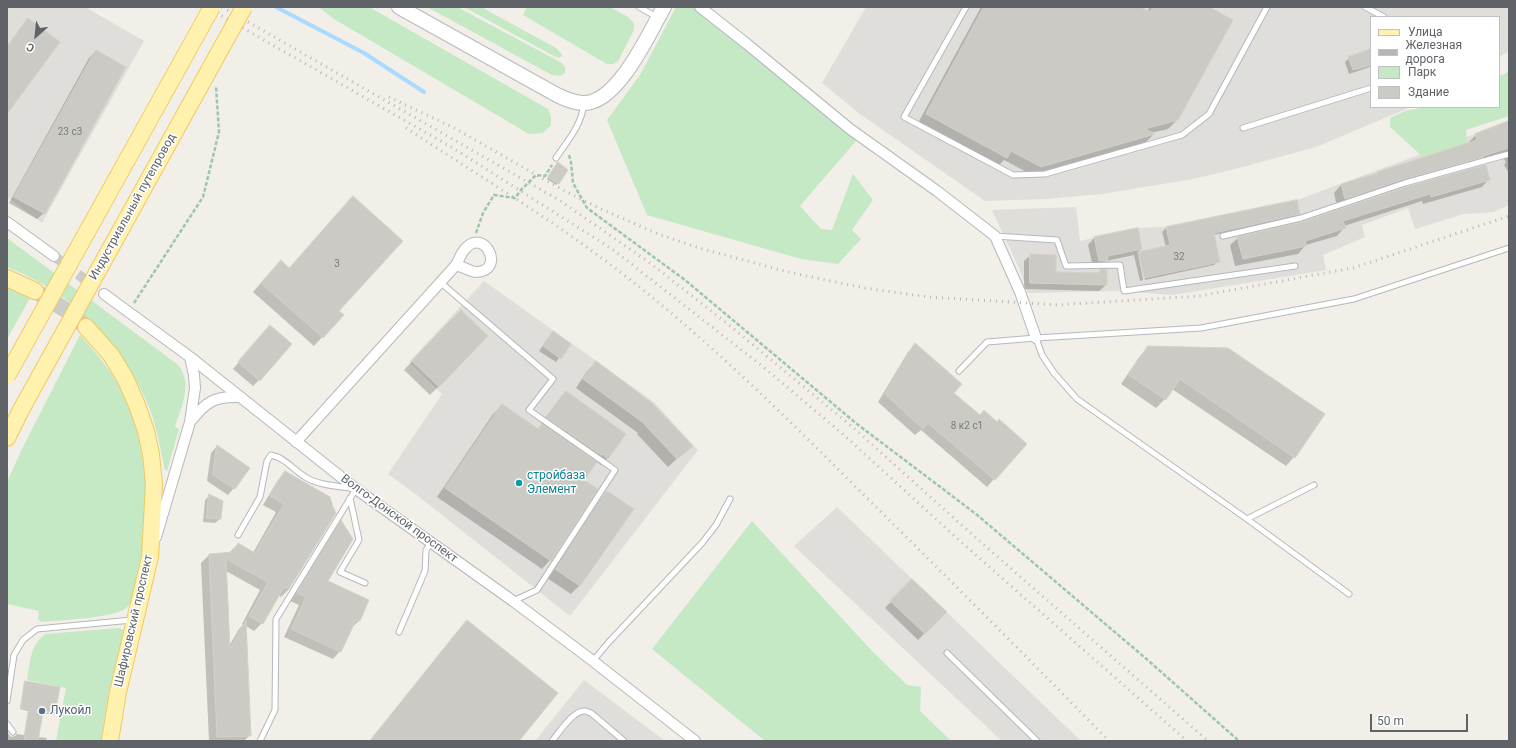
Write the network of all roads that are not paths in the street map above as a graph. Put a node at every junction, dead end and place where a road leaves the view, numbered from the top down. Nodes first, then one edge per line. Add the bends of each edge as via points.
1 (212, 7) edge
2 (244, 7) edge
3 (399, 7) edge
4 (639, 7) edge
5 (700, 7) edge
6 (966, 7) edge
7 (1267, 7) edge
8 (1365, 7) edge
9 (661, 12) edge
10 (1382, 16) edge
11 (1370, 88) edge
12 (584, 103) junction
13 (1242, 128) dead end
14 (1509, 154) edge
15 (556, 158) road end
16 (7, 222) edge
17 (995, 236) junction
18 (1223, 236) dead end
19 (1509, 248) edge
20 (54, 256) tunnel mouth
21 (456, 265) junction
22 (1294, 266) dead end
23 (7, 278) edge
24 (440, 282) junction
25 (35, 291) tunnel mouth
26 (104, 294) tunnel mouth
27 (86, 327) tunnel mouth
28 (1036, 338) junction
29 (190, 357) junction
30 (959, 371) dead end
31 (7, 376) edge
32 (240, 398) junction
33 (190, 422) junction
34 (7, 438) edge
35 (296, 442) junction
36 (1314, 485) dead end
37 (356, 488) junction
38 (350, 498) junction
39 (730, 499) dead end
40 (1247, 519) junction
41 (238, 535) dead end
42 (431, 542) junction
43 (150, 558) junction
44 (365, 583) dead end
45 (1349, 594) dead end
46 (513, 601) junction
47 (135, 620) junction
48 (399, 632) dead end
49 (947, 653) dead end
50 (593, 660) junction
51 (7, 700) edge
52 (7, 724) edge
53 (13, 732) dead end
54 (692, 740) edge
55 (110, 741) edge
56 (260, 741) edge
57 (552, 741) edge
58 (624, 741) edge
59 (1037, 741) edge

1 - 31 main road, bridge
2 - 34 main road, Индустриальный путепровод, bridge
3 - 12 street via 557,95
4 - 9 lane
5 - 17 street via 850,129
6 - 7 lane via 904,117 1013,175 1045,174 1182,135 1209,114
8 - 10 lane
9 - 12 street via 621,79 596,101
11 - 13 lane
12 - 15 lane via 579,125
14 - 18 lane via 1405,183 1301,218
16 - 20 street
17 - 22 lane via 1057,240 1066,266 1120,265 1124,291
17 - 28 street via 1020,292
19 - 28 lane via 1354,299 1201,328
21 - 21 street via 475,272 484,270 490,264 492,256 489,248 481,243 473,243 466,248
21 - 24 street
23 - 25 main road
24 - 35 street
24 - 46 lane via 553,379 529,410 615,470 537,590
26 - 29 street, Волго-Донской проспект
27 - 43 main road, Шафировский проспект via 111,355 125,378 146,431 154,484
28 - 30 lane via 987,342
28 - 40 lane via 1042,355 1054,373 1077,399
29 - 32 street, Волго-Донской проспект
29 - 33 street via 195,388
32 - 33 street via 225,397 213,400 201,408
32 - 35 street, Волго-Донской проспект
33 - 43 street
35 - 37 street, Волго-Донской проспект
36 - 40 lane
37 - 38 lane
37 - 41 lane via 325,484 307,478 279,457 271,455 266,461 260,497
37 - 42 street, Волго-Донской проспект
38 - 44 lane via 359,540 340,572
38 - 56 lane via 276,619 275,710
39 - 50 lane via 716,525 702,543
40 - 45 lane
42 - 46 street, Волго-Донской проспект
42 - 48 lane via 426,550 425,571
43 - 47 main road, Шафировский проспект
46 - 50 street, Волго-Донской проспект
47 - 51 lane via 37,629 23,640 14,656
47 - 55 main road, Шафировский проспект via 118,692
49 - 59 lane
50 - 54 street, Волго-Донской проспект
52 - 53 lane
57 - 58 lane via 571,718 585,711

